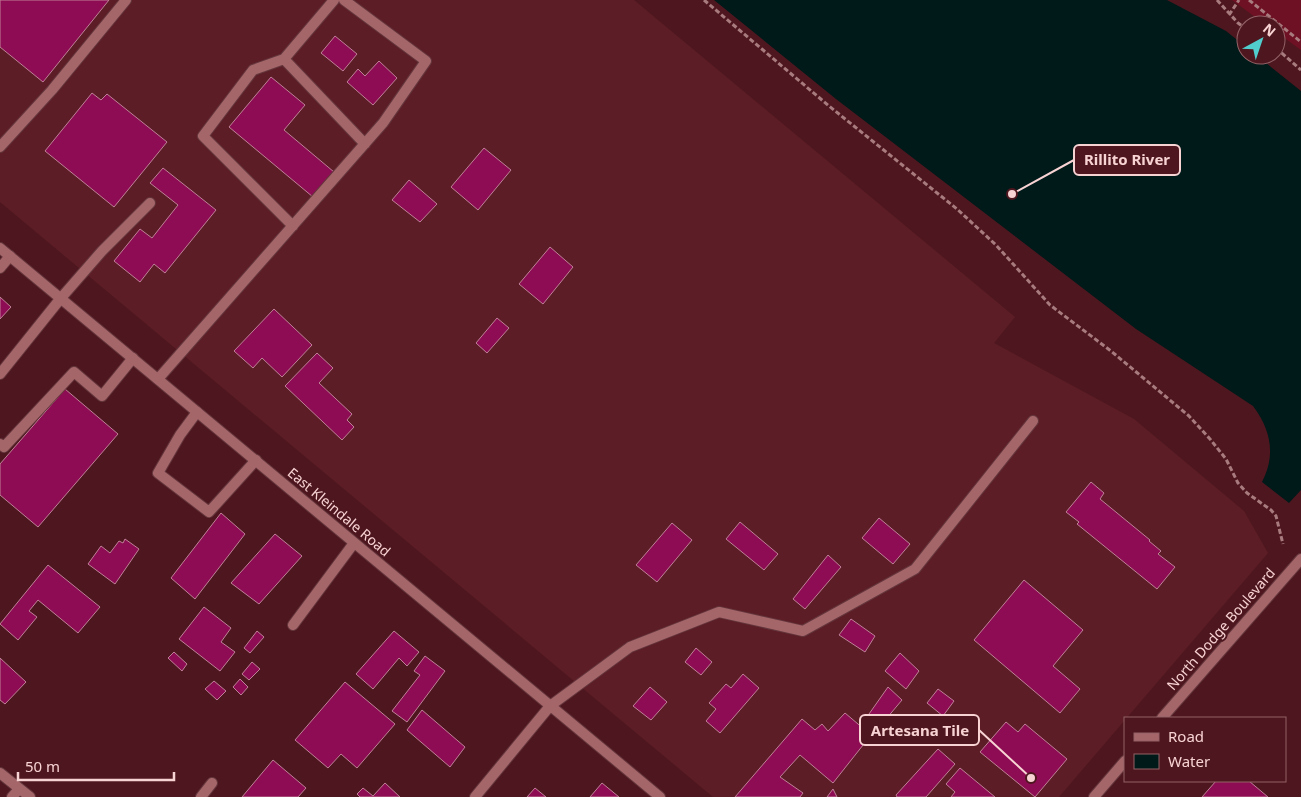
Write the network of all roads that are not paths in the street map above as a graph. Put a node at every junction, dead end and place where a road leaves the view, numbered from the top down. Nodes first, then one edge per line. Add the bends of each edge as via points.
1 (126, 0) edge
2 (334, 0) edge
3 (344, 0) edge
4 (284, 60) junction
5 (365, 144) junction
6 (0, 147) edge
7 (150, 203) dead end
8 (292, 226) junction
9 (0, 248) edge
10 (10, 256) junction
11 (0, 268) edge
12 (61, 298) junction
13 (133, 358) junction
14 (0, 374) edge
15 (158, 379) junction
16 (197, 412) junction
17 (1033, 421) dead end
18 (0, 444) edge
19 (256, 460) junction
20 (354, 543) junction
21 (1301, 559) edge
22 (294, 625) dead end
23 (550, 706) junction
24 (1163, 717) edge
25 (1124, 762) edge
26 (0, 773) edge
27 (212, 783) dead end
28 (20, 789) junction
29 (12, 797) edge
30 (30, 797) edge
31 (201, 797) edge
32 (475, 797) edge
33 (660, 797) edge
34 (1094, 797) edge

1 - 6 street
2 - 4 street
3 - 5 street via 426,61
4 - 5 street
4 - 8 street via 253,70 203,136
5 - 8 street
7 - 12 street
8 - 15 street
9 - 10 street, East Kleindale Road
10 - 11 street
10 - 12 street, East Kleindale Road
12 - 13 street, East Kleindale Road
12 - 14 street
13 - 15 street, East Kleindale Road
13 - 18 street via 102,396 74,372 4,447
15 - 16 street, East Kleindale Road
16 - 19 street, East Kleindale Road
16 - 19 street via 158,473 209,512
17 - 23 street via 915,568 804,632 719,612 630,647
19 - 20 street, East Kleindale Road
20 - 22 street
20 - 23 street, East Kleindale Road
21 - 24 street, North Dodge Boulevard
23 - 32 street
23 - 33 street, East Kleindale Road
25 - 34 street
26 - 28 street
27 - 31 street
28 - 29 street
28 - 30 street

